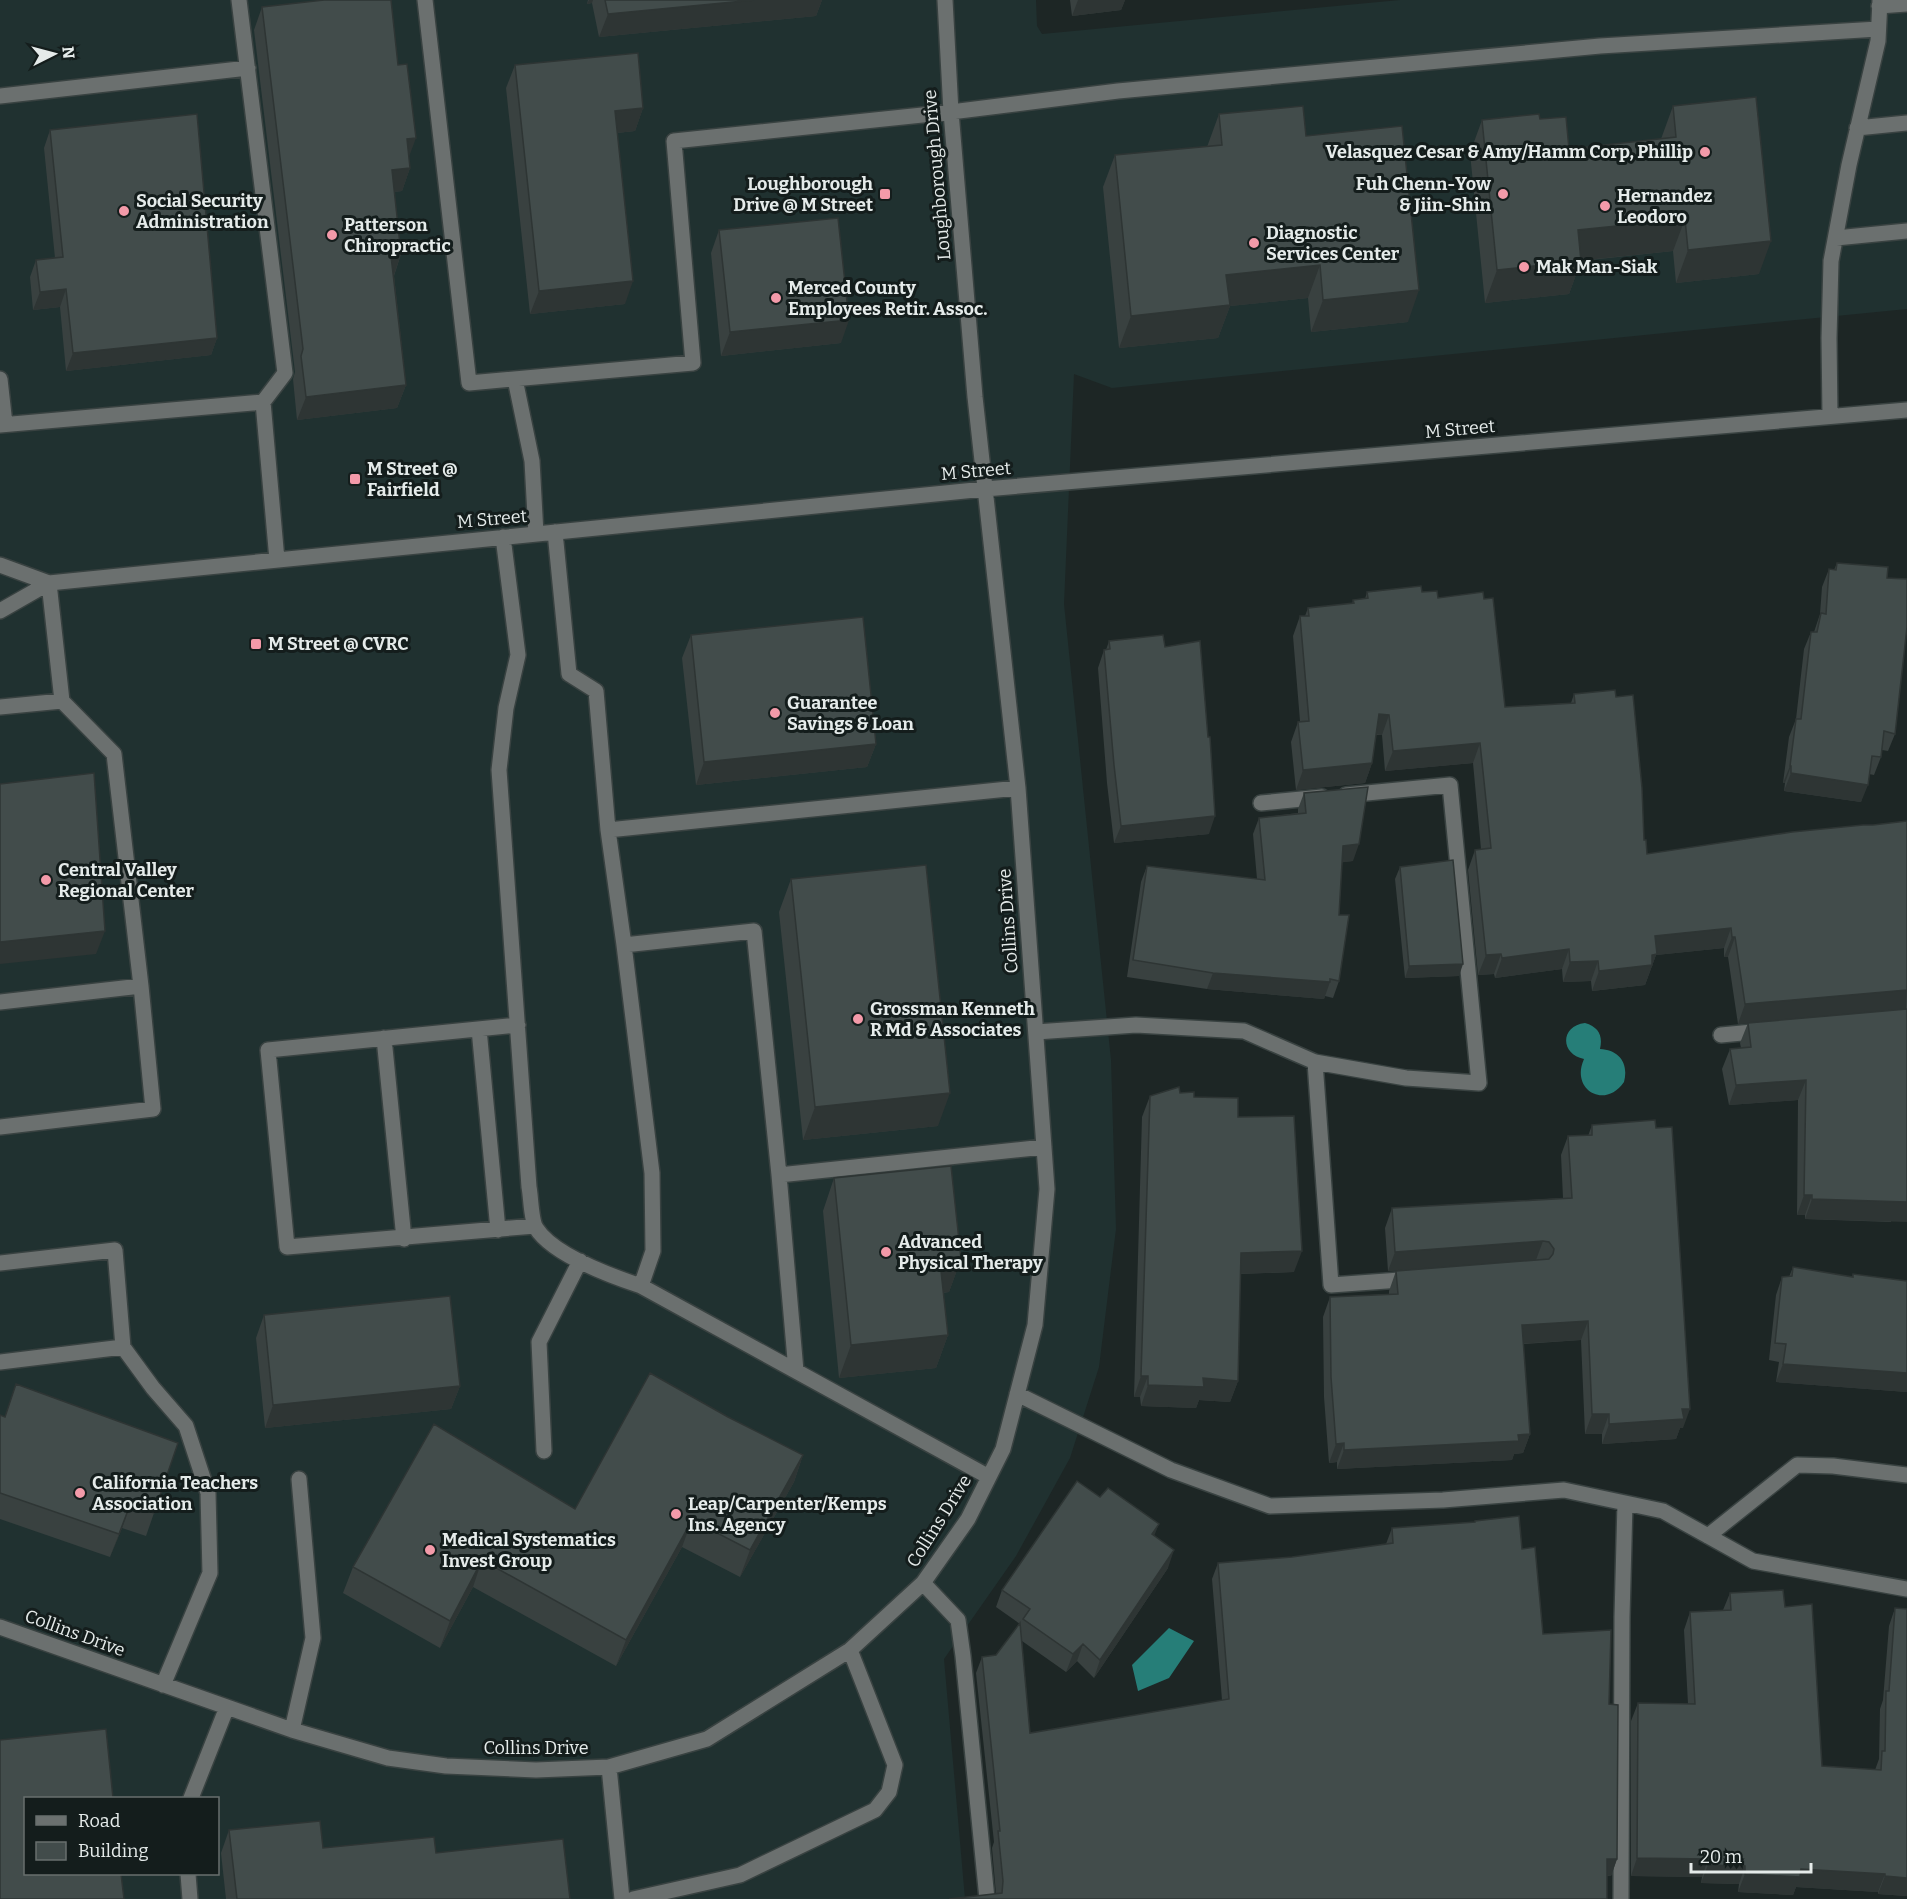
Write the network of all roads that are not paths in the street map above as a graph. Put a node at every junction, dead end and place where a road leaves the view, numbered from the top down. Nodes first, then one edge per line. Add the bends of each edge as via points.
1 (239, 0) edge
2 (425, 0) edge
3 (945, 0) edge
4 (1879, 3) edge
5 (1907, 4) edge
6 (1878, 29) junction
7 (248, 68) junction
8 (0, 96) edge
9 (951, 112) junction
10 (1907, 123) edge
11 (1857, 128) junction
12 (1907, 231) edge
13 (1836, 238) junction
14 (0, 379) edge
15 (515, 379) junction
16 (263, 402) junction
17 (1907, 410) edge
18 (1830, 416) junction
19 (2, 425) edge
20 (985, 489) junction
21 (555, 532) junction
22 (536, 534) junction
23 (503, 537) junction
24 (276, 560) junction
25 (0, 566) edge
26 (49, 583) junction
27 (0, 611) edge
28 (62, 701) junction
29 (0, 707) edge
30 (1018, 788) junction
31 (1261, 803) dead end
32 (608, 830) junction
33 (624, 945) junction
34 (141, 986) junction
35 (0, 1002) edge
36 (518, 1025) junction
37 (478, 1029) junction
38 (1779, 1030) edge
39 (1036, 1032) junction
40 (1721, 1035) dead end
41 (384, 1038) junction
42 (1315, 1062) junction
43 (0, 1127) edge
44 (1044, 1147) junction
45 (779, 1175) junction
46 (535, 1226) junction
47 (498, 1230) junction
48 (404, 1239) junction
49 (580, 1261) junction
50 (0, 1263) edge
51 (1434, 1277) edge
52 (641, 1286) junction
53 (123, 1347) junction
54 (0, 1362) edge
55 (796, 1371) junction
56 (1017, 1394) junction
57 (544, 1451) dead end
58 (1907, 1475) edge
59 (989, 1477) junction
60 (299, 1479) dead end
61 (1625, 1503) junction
62 (1708, 1536) junction
63 (923, 1583) junction
64 (1907, 1589) edge
65 (0, 1627) edge
66 (850, 1650) junction
67 (163, 1685) junction
68 (227, 1707) junction
69 (292, 1730) junction
70 (609, 1767) junction
71 (191, 1797) edge
72 (188, 1875) edge
73 (190, 1899) edge
74 (622, 1899) edge
75 (633, 1899) edge
76 (987, 1899) edge
77 (1621, 1899) edge

1 - 7 street
2 - 15 street via 469,383
3 - 9 street, Loughborough Drive
4 - 5 street
4 - 6 street
6 - 9 street via 1600,46 1118,91
6 - 11 street
7 - 8 street
7 - 16 street via 285,373
9 - 15 street via 674,141 693,363
9 - 20 street, Loughborough Drive
10 - 11 street
11 - 13 street
12 - 13 street
13 - 18 street via 1829,338
14 - 19 street
15 - 22 street via 532,461
16 - 19 street
16 - 24 street
17 - 18 street, M Street
18 - 20 street, M Street
20 - 21 street, M Street
20 - 30 street, Collins Drive
21 - 22 street, M Street
21 - 32 street via 569,674 596,691
22 - 23 street, M Street
23 - 24 street, M Street
23 - 36 street via 518,655 506,708 499,770
24 - 26 street, M Street
25 - 26 street, M Street
26 - 27 street, M Street
26 - 28 street
28 - 29 street
28 - 34 street via 114,754
30 - 32 street
30 - 39 street, Collins Drive
31 - 42 street via 1450,785 1479,1083 1406,1078
32 - 33 street
33 - 45 street via 754,931
33 - 52 street via 652,1173 653,1251
34 - 35 street
34 - 43 street via 153,1109
36 - 37 street
36 - 46 street
37 - 41 street
37 - 47 street
38 - 40 street
39 - 42 street via 1136,1025 1244,1031
39 - 44 street, Collins Drive
41 - 48 street
41 - 48 street via 268,1050 287,1247
42 - 51 street via 1331,1285
44 - 45 street
44 - 56 street, Collins Drive via 1047,1189 1035,1325
45 - 55 street
46 - 47 street
46 - 49 street via 553,1246
47 - 48 street
49 - 52 street via 605,1275
49 - 57 street via 539,1342
50 - 53 street via 115,1250
52 - 55 street
53 - 54 street
53 - 67 street via 186,1426 208,1493 210,1573
55 - 59 street
56 - 59 street, Collins Drive via 1003,1449
56 - 61 street via 1171,1470 1270,1506 1443,1500 1564,1490
58 - 62 street via 1797,1465
59 - 63 street, Collins Drive via 968,1519
60 - 69 street via 313,1638
61 - 62 street via 1663,1511
61 - 77 street
62 - 64 street via 1753,1562
63 - 66 street, Collins Drive
63 - 76 street via 958,1620
65 - 67 street, Collins Drive
66 - 70 street, Collins Drive via 707,1739
66 - 75 street via 896,1765 889,1792 875,1810 740,1875
67 - 68 street, Collins Drive
68 - 69 street, Collins Drive
68 - 71 street
69 - 70 street, Collins Drive via 388,1758 446,1766 536,1770
70 - 74 street
72 - 73 street

